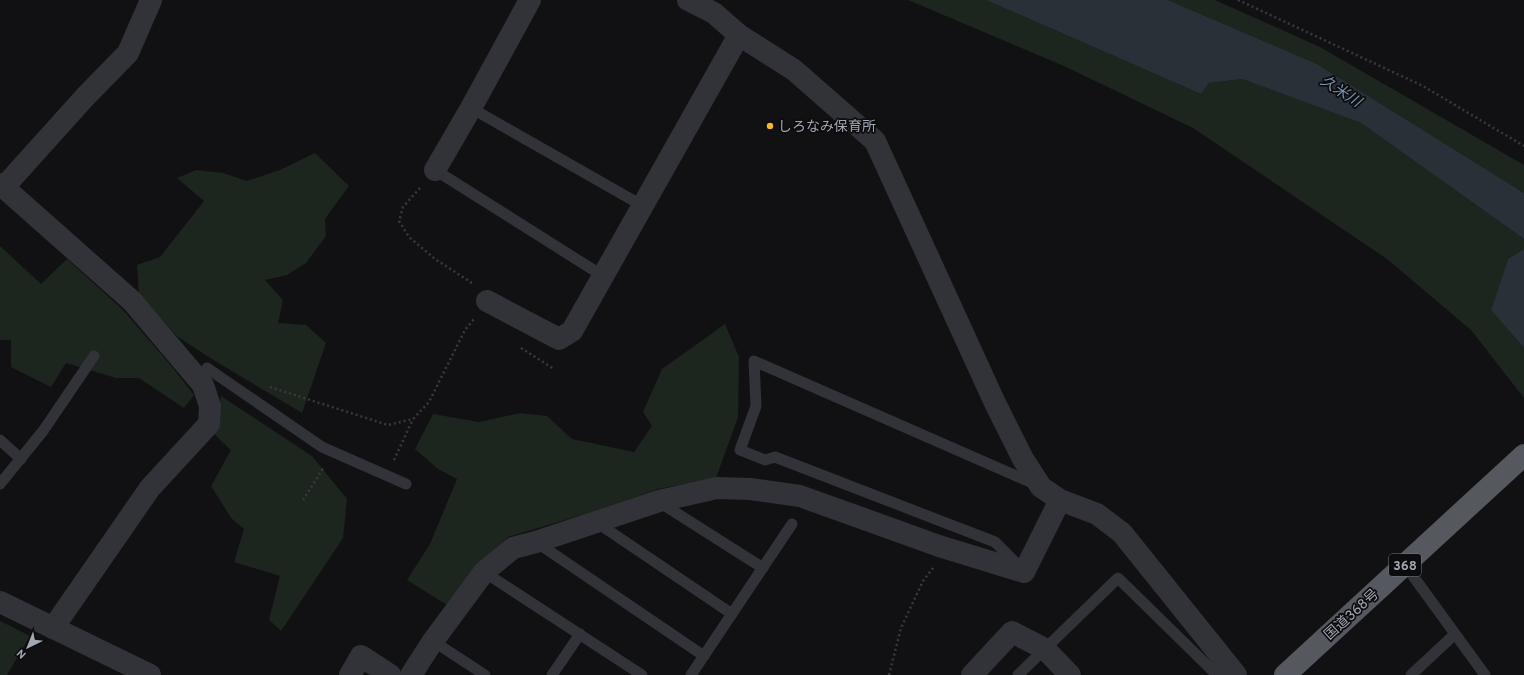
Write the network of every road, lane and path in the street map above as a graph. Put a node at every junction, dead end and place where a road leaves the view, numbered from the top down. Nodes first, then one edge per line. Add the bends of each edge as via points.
1 (151, 0) edge
2 (530, 0) edge
3 (688, 0) edge
4 (1238, 0) edge
5 (739, 35) junction
6 (471, 108) junction
7 (1524, 146) edge
8 (435, 170) junction
9 (2, 186) edge
10 (643, 206) junction
11 (603, 276) junction
12 (487, 301) junction
13 (94, 356) dead end
14 (207, 368) dead end
15 (263, 385) dead end
16 (413, 418) junction
17 (0, 440) edge
18 (397, 450) dead end
19 (1524, 455) edge
20 (21, 459) junction
21 (320, 472) dead end
22 (0, 484) edge
23 (406, 484) dead end
24 (1041, 487) junction
25 (303, 500) dead end
26 (1060, 500) junction
27 (659, 502) junction
28 (596, 522) junction
29 (792, 524) dead end
30 (536, 542) junction
31 (1405, 565) junction
32 (936, 567) dead end
33 (763, 568) junction
34 (484, 572) junction
35 (1024, 572) junction
36 (0, 602) edge
37 (732, 614) junction
38 (52, 628) junction
39 (580, 634) junction
40 (1455, 634) junction
41 (433, 641) junction
42 (1045, 649) junction
43 (704, 656) junction
44 (1233, 672) edge
45 (150, 675) edge
46 (350, 675) edge
47 (390, 675) edge
48 (411, 675) edge
49 (485, 675) edge
50 (552, 675) edge
51 (642, 675) edge
52 (691, 675) edge
53 (890, 675) edge
54 (972, 675) edge
55 (1018, 675) edge
56 (1070, 675) edge
57 (1284, 675) edge
58 (1411, 675) edge
59 (1485, 675) edge

1 - 9 street via 128,53
2 - 6 street
3 - 5 street via 714,13
4 - 7 path via 1423,86
5 - 10 street
5 - 24 street via 794,70 875,141 995,403 1023,459
6 - 8 street
6 - 10 lane
8 - 11 lane
8 - 12 path via 403,207 399,222 410,237 435,258 480,288
9 - 38 street via 132,301 203,385 210,406 209,424 150,488
10 - 11 street
11 - 12 street via 572,331 559,339
12 - 16 path via 465,330 430,402
13 - 20 lane
14 - 23 lane via 322,448
15 - 16 path via 388,425
16 - 18 path
17 - 20 lane
19 - 31 highway, 国道368号 / 368
20 - 22 lane
21 - 25 path
24 - 26 street
24 - 35 lane via 754,361 756,406 740,450 765,460 775,457 995,542
26 - 35 street
26 - 44 street via 1097,514 1122,533
27 - 28 street
27 - 33 lane
27 - 35 street via 717,488 750,488 800,496 939,546
28 - 30 street
28 - 37 lane
29 - 33 lane
30 - 34 street via 513,548
30 - 43 lane
31 - 40 lane
31 - 57 highway, 国道368号 / 368
32 - 53 path via 923,581 902,628
33 - 37 lane
34 - 39 lane
34 - 41 street
36 - 38 street
37 - 43 lane
38 - 45 street
39 - 50 lane
39 - 51 lane
40 - 58 lane
40 - 59 lane
41 - 48 street
41 - 49 lane
42 - 44 lane via 1118,578 1216,674
42 - 54 street via 1012,632
42 - 55 lane
42 - 56 street
43 - 52 lane
46 - 47 street via 361,656

